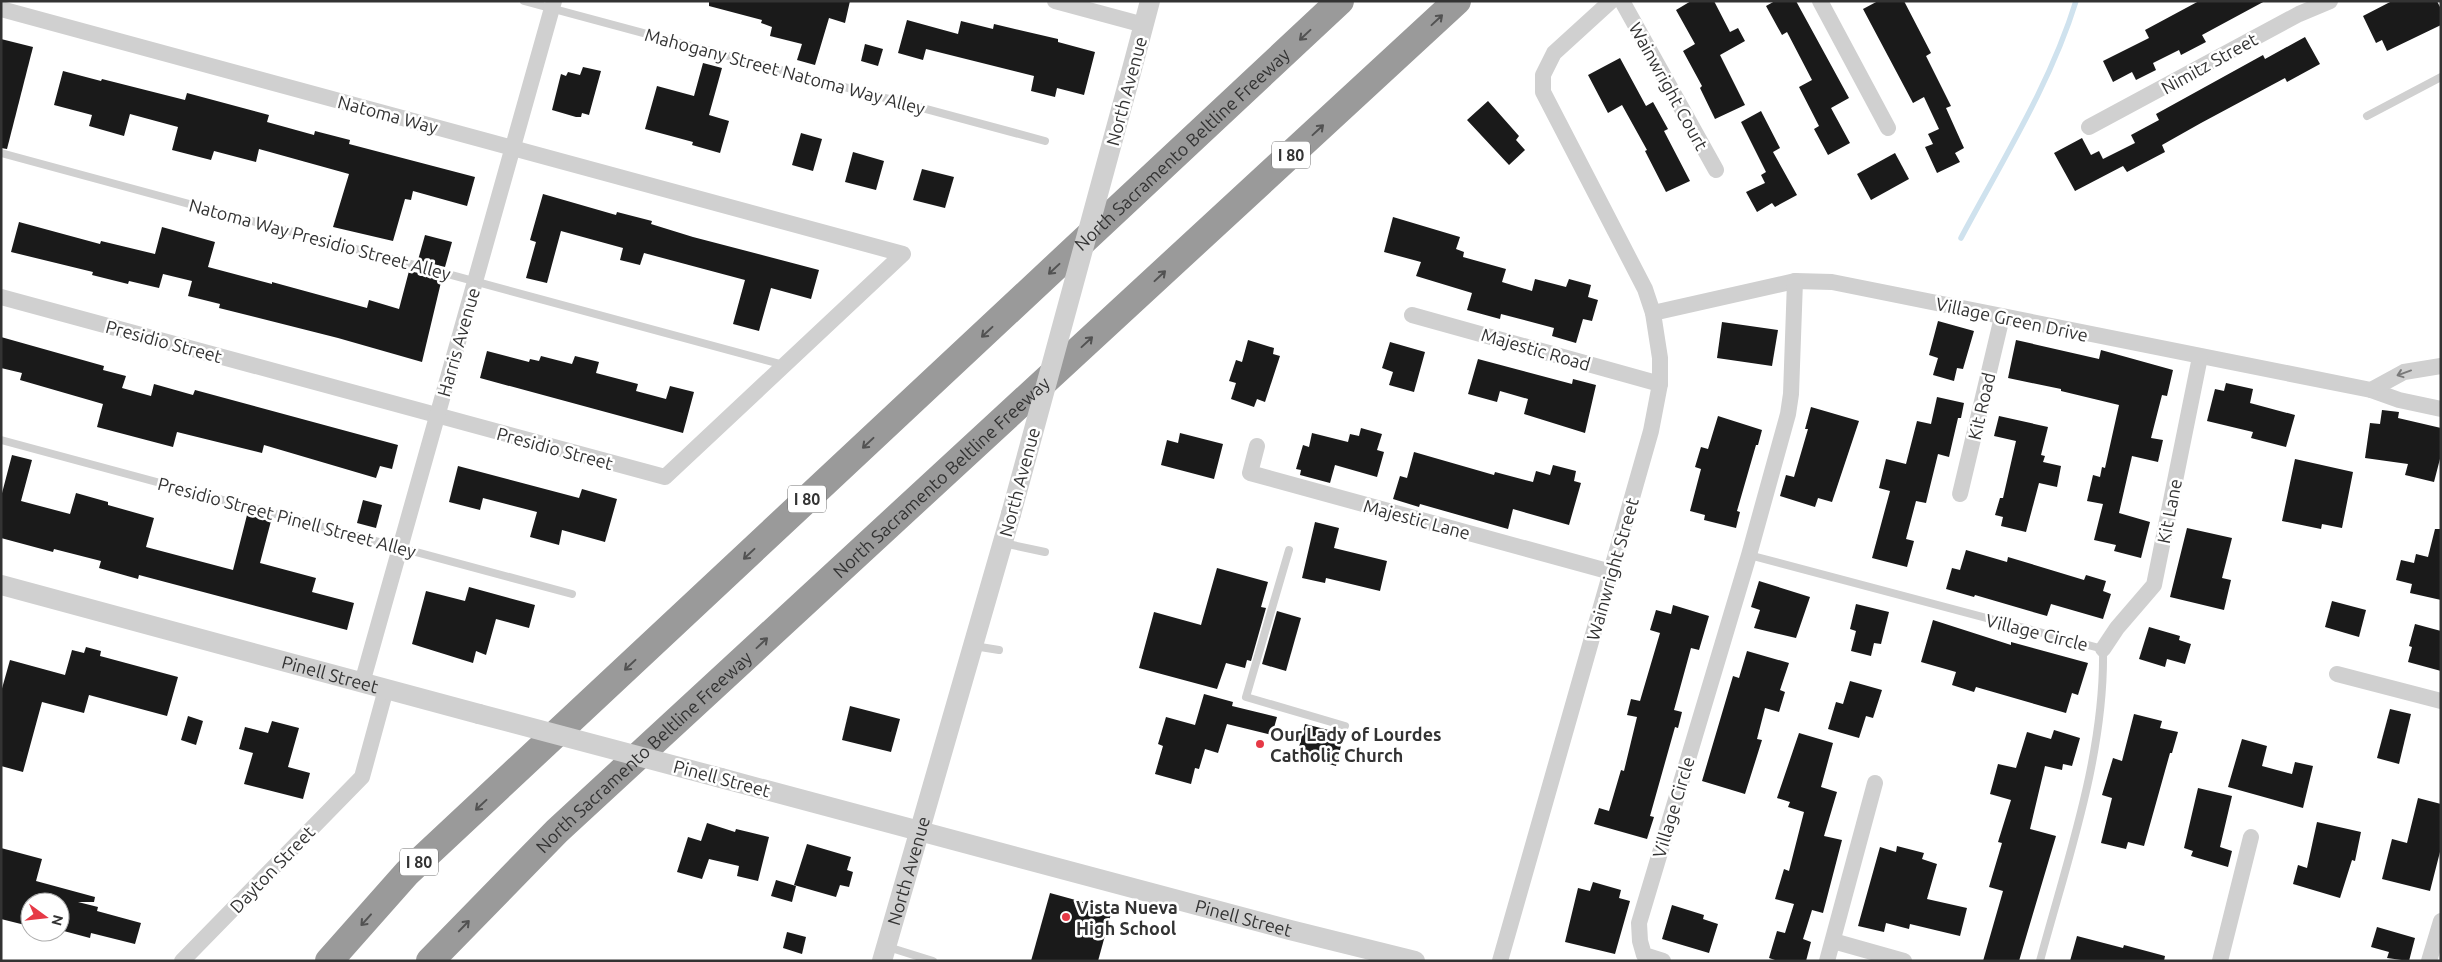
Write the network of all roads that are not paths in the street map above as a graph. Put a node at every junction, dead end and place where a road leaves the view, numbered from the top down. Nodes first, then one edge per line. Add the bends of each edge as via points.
1 (524, 1) edge
2 (1055, 1) edge
3 (1150, 1) edge
4 (1340, 1) edge
5 (1457, 1) edge
6 (1611, 1) edge
7 (1622, 1) edge
8 (1820, 1) edge
9 (2322, 3) edge
10 (553, 5) edge
11 (1, 9) edge
12 (1144, 25) junction
13 (2441, 77) edge
14 (2366, 116) dead end
15 (1888, 128) dead end
16 (2089, 128) dead end
17 (1045, 141) dead end
18 (513, 148) junction
19 (1, 153) edge
20 (1716, 170) dead end
21 (774, 219) joint
22 (475, 281) junction
23 (1795, 281) junction
24 (1, 297) edge
25 (1653, 313) junction
26 (1412, 315) dead end
27 (2002, 317) junction
28 (2200, 358) junction
29 (784, 365) junction
30 (2441, 366) edge
31 (1660, 384) junction
32 (2371, 390) junction
33 (2441, 409) edge
34 (437, 416) junction
35 (1, 440) edge
36 (1257, 446) dead end
37 (1960, 494) dead end
38 (1003, 543) junction
39 (400, 548) junction
40 (1289, 550) dead end
41 (1045, 552) dead end
42 (1749, 555) junction
43 (1611, 572) junction
44 (1, 584) edge
45 (572, 594) dead end
46 (973, 646) junction
47 (2103, 649) junction
48 (999, 650) dead end
49 (2337, 674) dead end
50 (362, 683) junction
51 (386, 689) junction
52 (2441, 701) edge
53 (1345, 726) dead end
54 (1875, 783) dead end
55 (920, 830) junction
56 (2251, 837) dead end
57 (2441, 921) edge
58 (1833, 941) junction
59 (884, 954) edge
60 (182, 961) edge
61 (329, 961) edge
62 (430, 961) edge
63 (933, 961) edge
64 (1415, 961) edge
65 (1500, 961) edge
66 (1663, 961) edge
67 (1827, 961) edge
68 (1904, 961) edge
69 (2040, 961) edge
70 (2220, 961) edge
71 (2429, 961) edge

1 - 10 lane, Mahogany Street Natoma Way Alley
2 - 12 street
3 - 12 street, North Avenue
4 -> 61 highway, North Sacramento Beltline Freeway / I 80 via 407,873
62 -> 5 highway, North Sacramento Beltline Freeway / I 80 via 563,826
6 - 25 street, Wainwright Street via 1554,52 1543,75 1543,92 1645,289
7 - 20 street, Wainwright Court
8 - 15 street
9 - 16 street, Nimitz Street
10 - 17 lane, Mahogany Street Natoma Way Alley
10 - 18 street, Harris Avenue
11 - 18 street, Natoma Way
12 - 38 street, North Avenue, bridge
13 - 14 lane
18 - 21 street, Natoma Way
18 - 22 street, Harris Avenue
19 - 22 lane, Natoma Way Presidio Street Alley
21 - 29 street, Presidio Street via 903,254
22 - 29 lane, Natoma Way Presidio Street Alley
22 - 34 street, Harris Avenue
23 - 25 street, Village Green Drive
23 - 27 street, Village Green Drive via 1832,282
23 - 42 street, Village Circle via 1788,414
24 - 34 street, Presidio Street
25 - 31 street, Wainwright Street via 1660,358
26 - 31 street, Majestic Road
27 - 28 street, Village Green Drive
27 - 37 street, Kit Road
28 - 32 street, Village Green Drive
28 - 47 street, Kit Lane via 2154,584
29 - 34 street, Presidio Street via 665,477
30 -> 32 street via 2404,372
31 - 43 street, Wainwright Street via 1651,431
32 - 33 street, Village Green Drive
34 - 39 street, Harris Avenue
35 - 39 lane, Presidio Street Pinell Street Alley
36 - 43 street, Majestic Lane via 1250,473
38 - 41 lane
38 - 46 street, North Avenue
39 - 45 lane, Presidio Street Pinell Street Alley
39 - 50 street, Harris Avenue
40 - 53 lane via 1246,697
42 - 47 lane, Village Circle
42 - 66 street, Village Circle via 1639,923 1644,956
43 - 65 street, Wainwright Street
44 - 50 street, Pinell Street
46 - 48 lane
46 - 55 street, North Avenue
47 - 69 lane, Village Circle via 2102,695 2089,779
49 - 52 street
50 - 51 street, Pinell Street
51 - 55 street, Pinell Street, bridge
51 - 60 street, Dayton Street via 362,777
54 - 58 street
55 - 59 street, North Avenue
55 - 64 street, Pinell Street
56 - 70 street
57 - 71 street
58 - 67 street
58 - 68 street
59 - 63 lane

